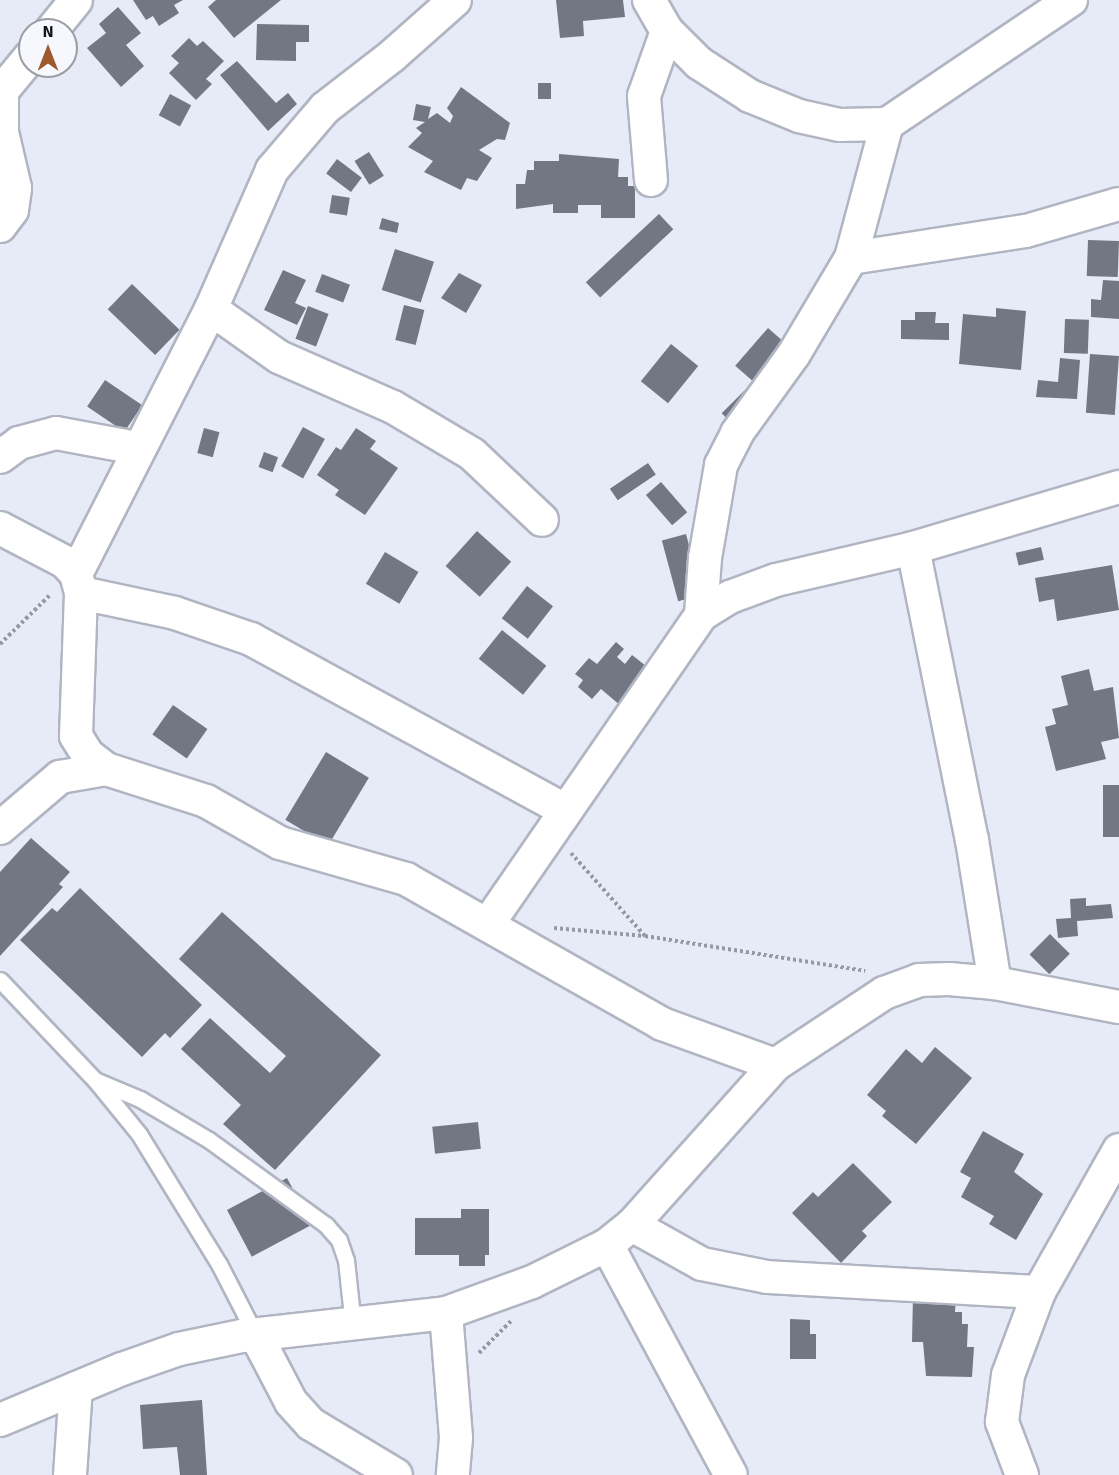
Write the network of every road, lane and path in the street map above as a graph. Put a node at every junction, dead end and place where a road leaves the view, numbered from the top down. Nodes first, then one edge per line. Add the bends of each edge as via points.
1 (76, 0) edge
2 (454, 0) edge
3 (649, 0) edge
4 (1071, 0) edge
5 (62, 18) edge
6 (666, 31) junction
7 (18, 72) edge
8 (887, 124) junction
9 (651, 180) dead end
10 (1119, 204) edge
11 (0, 226) edge
12 (851, 258) junction
13 (211, 309) junction
14 (136, 448) junction
15 (0, 458) edge
16 (1119, 487) edge
17 (542, 520) dead end
18 (0, 528) edge
19 (913, 548) junction
20 (74, 577) junction
21 (701, 615) junction
22 (0, 644) edge
23 (76, 736) junction
24 (106, 770) junction
25 (60, 777) junction
26 (558, 819) junction
27 (0, 828) edge
28 (498, 930) junction
29 (645, 936) junction
30 (872, 972) dead end
31 (0, 980) edge
32 (995, 983) junction
33 (1116, 1011) edge
34 (775, 1065) junction
35 (95, 1080) junction
36 (1119, 1150) edge
37 (632, 1225) junction
38 (606, 1245) junction
39 (532, 1282) junction
40 (1039, 1292) junction
41 (446, 1313) junction
42 (353, 1325) junction
43 (256, 1337) junction
44 (451, 1378) junction
45 (76, 1388) junction
46 (0, 1420) edge
47 (70, 1475) edge
48 (396, 1475) edge
49 (453, 1475) edge
50 (731, 1475) edge
51 (1022, 1475) edge

1 - 5 street
2 - 13 street via 298,135 272,170
3 - 6 street
4 - 8 street
6 - 8 street via 699,63 750,96 799,116 840,125
6 - 9 street via 644,96
7 - 11 street via 3,91 3,132 15,188 12,210
8 - 12 street
10 - 12 street via 1026,231
12 - 21 street via 794,354 737,433 721,465 705,558
13 - 14 street
13 - 17 street via 279,357 393,407 472,454
14 - 15 street via 56,434 19,444
14 - 20 street via 112,506
16 - 19 street
18 - 20 street
19 - 21 street via 776,580 730,597
19 - 32 street via 972,840
20 - 22 path via 24,617
20 - 23 street
20 - 26 street via 251,639
21 - 26 street
23 - 24 street via 88,755
23 - 25 street
24 - 25 street
24 - 28 street via 206,801 280,843 406,879
25 - 27 street
26 - 28 street
26 - 29 path via 597,886
28 - 29 path via 537,925
28 - 34 street via 662,1024
29 - 30 path
31 - 35 lane
32 - 33 street
32 - 34 street via 919,980 884,993
34 - 37 street
35 - 42 lane via 140,1100 209,1140 326,1225 339,1240 346,1260
35 - 43 lane via 145,1144 219,1264
36 - 40 street
37 - 38 street
37 - 40 street via 702,1264 767,1277
38 - 39 street
38 - 50 street
39 - 41 street
39 - 44 path via 504,1332
40 - 51 street via 1008,1375 1002,1422
41 - 42 street
41 - 44 street
42 - 43 street
43 - 45 street via 242,1336 179,1350
43 - 48 street via 285,1394 311,1424
44 - 49 street via 456,1438
45 - 46 street
45 - 47 street

